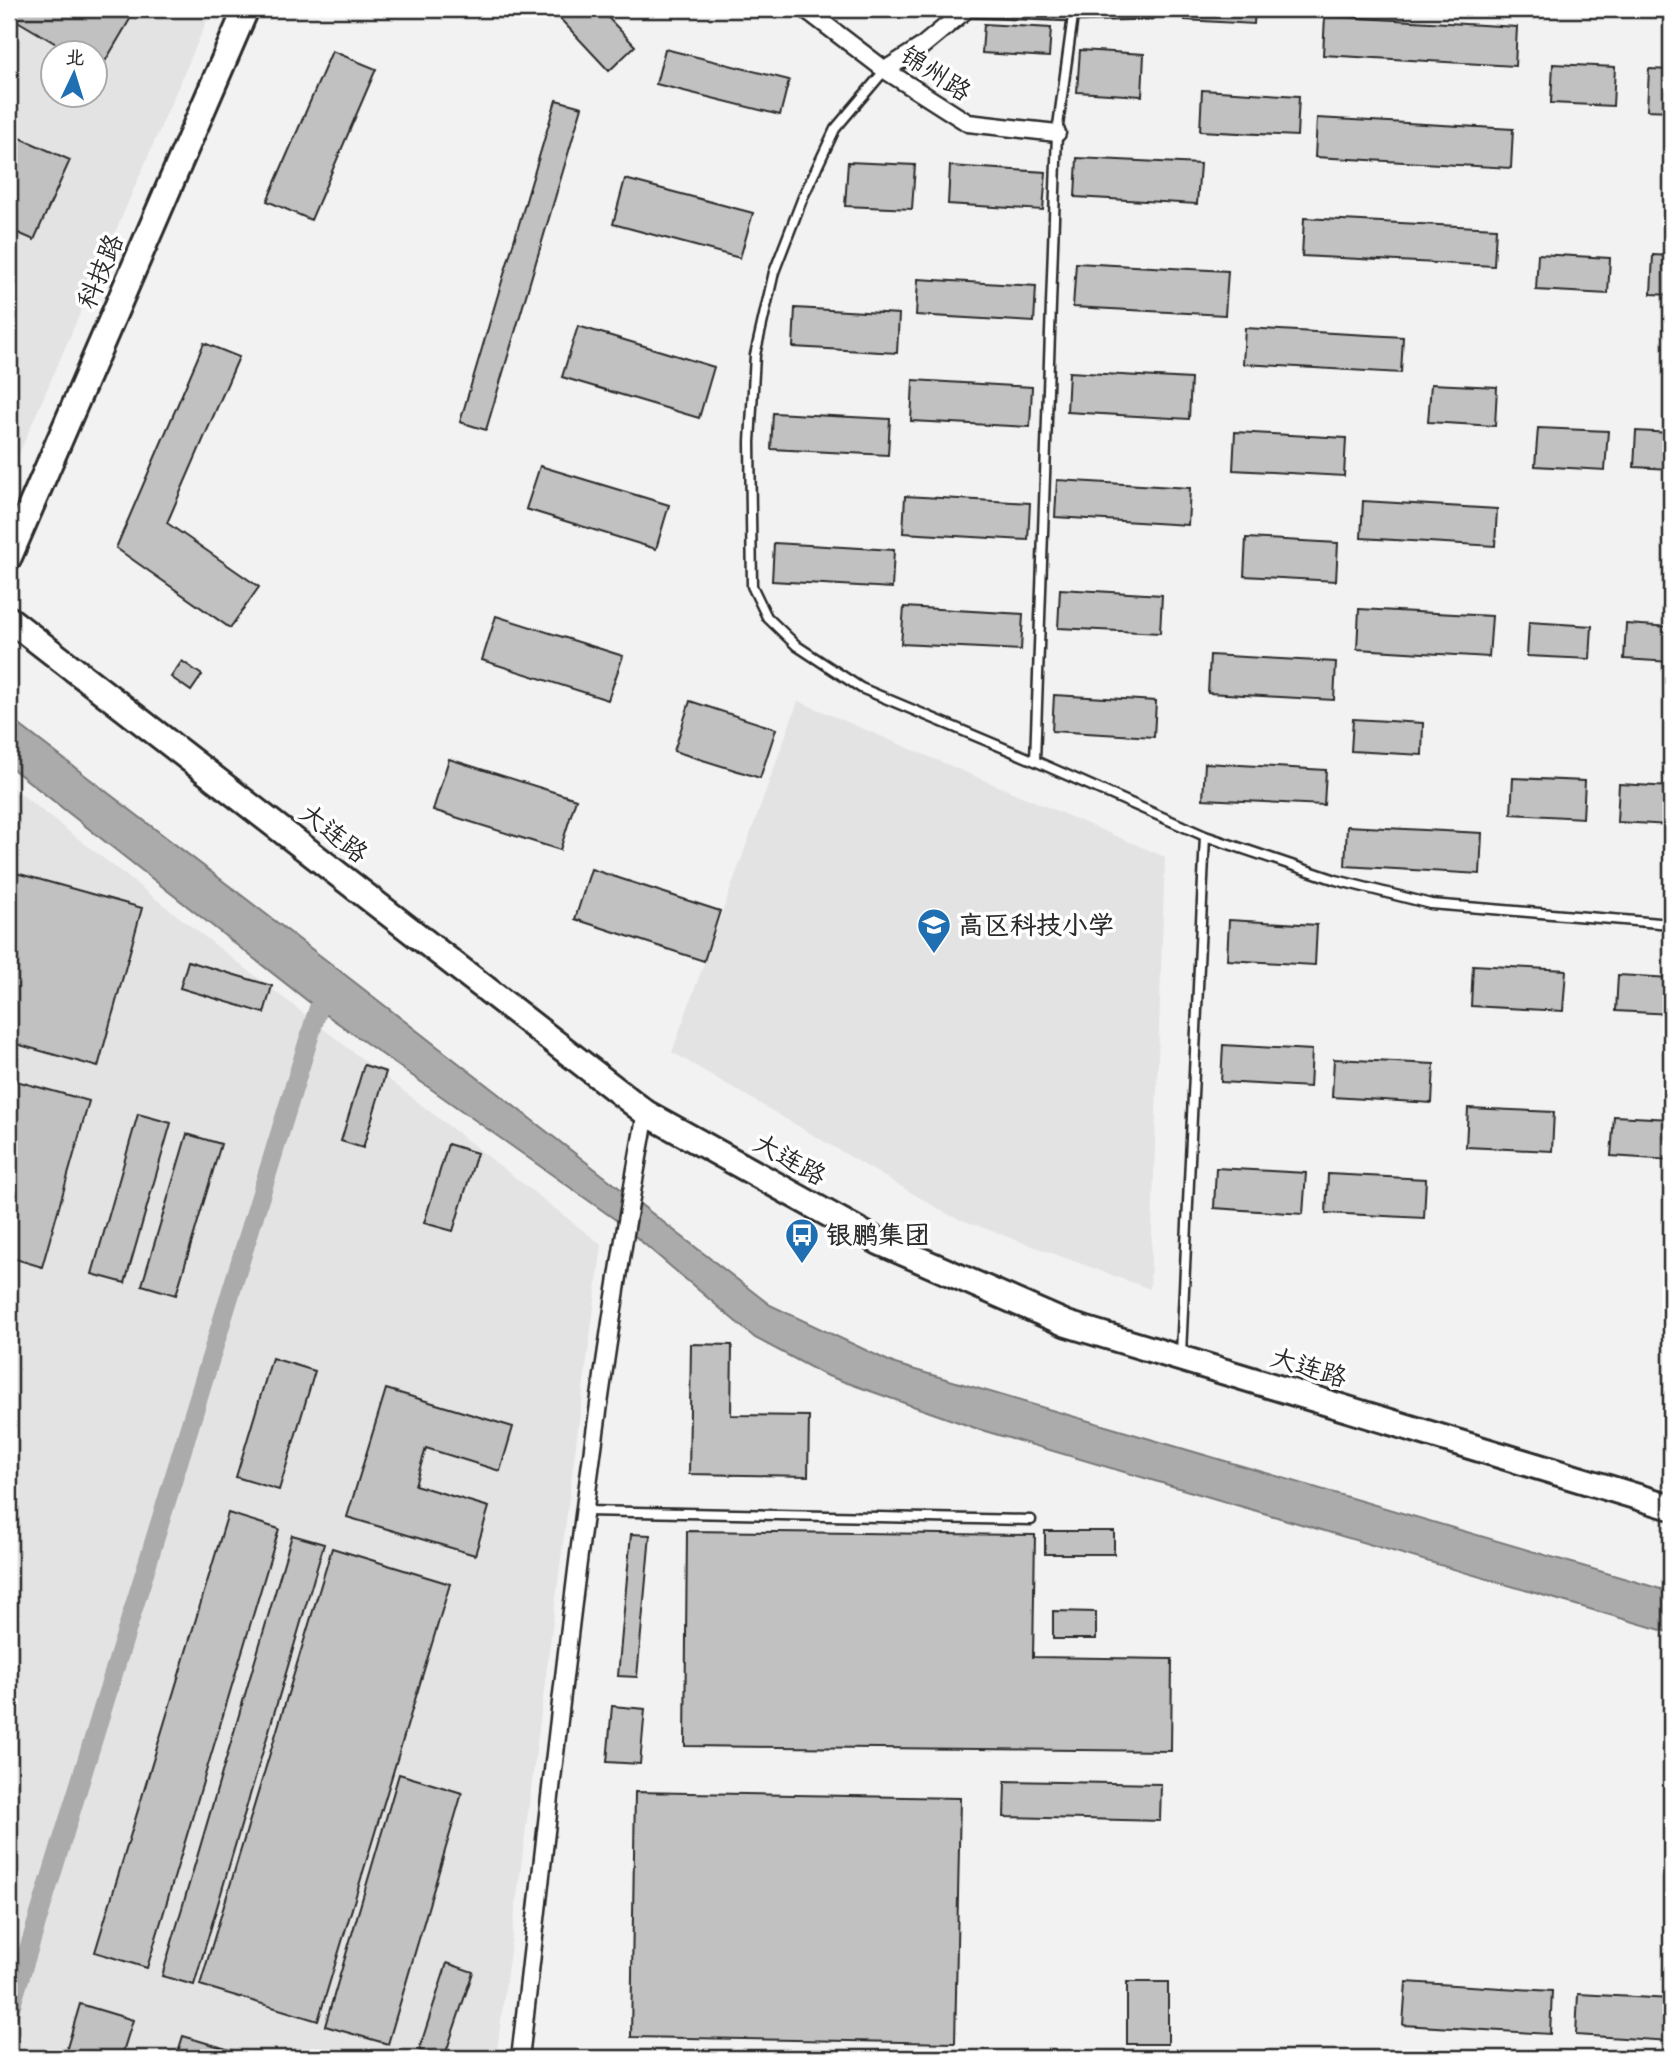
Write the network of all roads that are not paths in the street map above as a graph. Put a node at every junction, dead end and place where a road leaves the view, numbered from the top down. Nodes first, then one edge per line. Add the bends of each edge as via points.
1 (246, 9) edge
2 (805, 9) edge
3 (966, 10) edge
4 (1151, 13) dead end
5 (1073, 16) junction
6 (885, 70) junction
7 (1057, 133) junction
8 (9, 557) edge
9 (9, 619) edge
10 (1035, 761) junction
11 (1205, 836) junction
12 (1671, 924) edge
13 (646, 1113) junction
14 (1181, 1359) junction
15 (1671, 1507) edge
16 (584, 1511) junction
17 (1031, 1520) dead end
18 (520, 2058) edge

1 - 8 main road, 科技路
2 - 6 street, 锦州路
3 - 5 lane
3 - 6 street
4 - 5 lane
5 - 7 lane
6 - 7 street, 锦州路 via 968,123
6 - 10 lane via 835,129 774,272 755,355 750,442 752,586 768,617 797,646 861,688
7 - 10 lane
9 - 13 main road, 大连路
10 - 11 lane
11 - 12 lane via 1336,880 1431,904
11 - 14 lane
13 - 14 main road, 大连路 via 879,1242 1067,1324
13 - 16 street
14 - 15 main road, 大连路
16 - 17 lane
16 - 18 street

